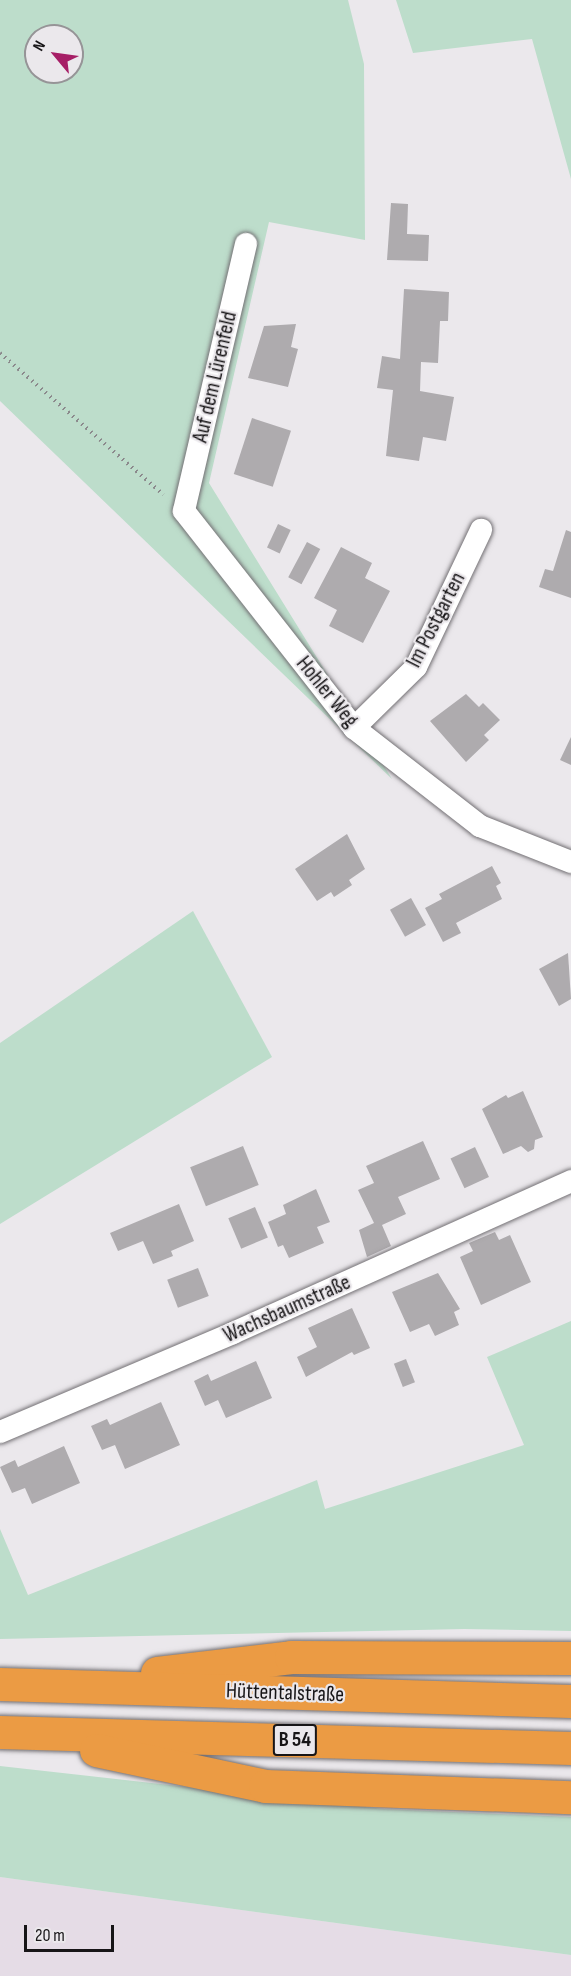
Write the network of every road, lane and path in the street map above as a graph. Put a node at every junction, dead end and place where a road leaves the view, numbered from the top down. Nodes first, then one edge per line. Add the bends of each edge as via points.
1 (246, 244) dead end
2 (0, 352) edge
3 (184, 511) junction
4 (481, 530) dead end
5 (354, 728) junction
6 (571, 862) edge
7 (571, 1181) edge
8 (0, 1432) edge
9 (571, 1658) edge
10 (0, 1684) edge
11 (46, 1686) junction
12 (571, 1701) edge
13 (9, 1732) edge
14 (571, 1748) edge
15 (571, 1797) edge

1 - 3 street, Auf dem Lürenfeld
2 - 3 path via 100,443
3 - 5 street, Hohler Weg
4 - 5 street, Im Postgarten via 416,667
5 - 6 street, Hohler Weg via 480,825
7 - 8 street, Wachsbaumstraße via 233,1333
9 - 11 highway via 291,1657
10 - 11 highway, Hüttentalstraße / B 54
11 - 12 highway, Hüttentalstraße / B 54
13 - 14 highway, Hüttentalstraße / B 54
13 - 15 highway via 265,1786

